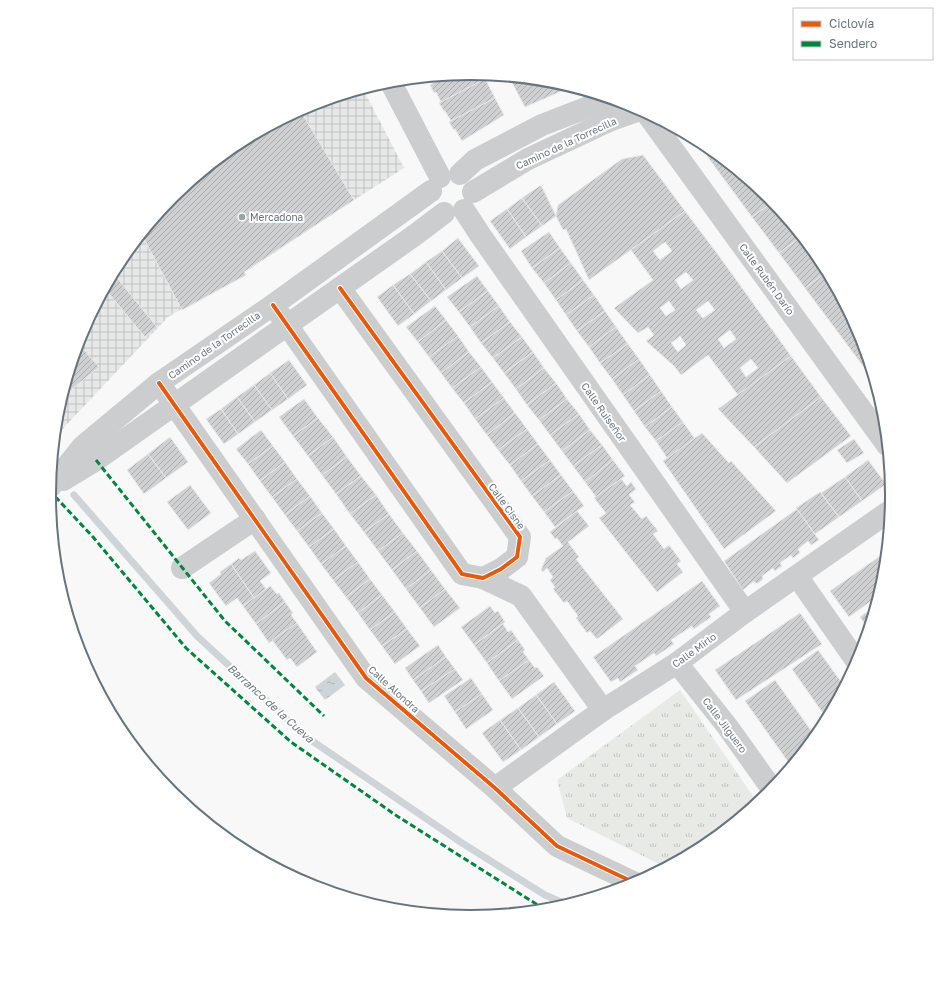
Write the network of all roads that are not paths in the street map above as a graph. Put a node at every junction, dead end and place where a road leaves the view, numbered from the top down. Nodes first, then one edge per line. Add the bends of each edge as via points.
1 (393, 87) edge
2 (601, 101) edge
3 (632, 113) edge
4 (653, 123) edge
5 (444, 181) junction
6 (460, 205) junction
7 (340, 288) junction
8 (273, 305) junction
9 (286, 326) junction
10 (160, 383) junction
11 (175, 405) junction
12 (880, 436) edge
13 (57, 479) edge
14 (56, 483) edge
15 (884, 514) edge
16 (255, 520) junction
17 (517, 557) junction
18 (182, 568) dead end
19 (797, 576) junction
20 (483, 578) junction
21 (520, 596) junction
22 (745, 612) junction
23 (852, 655) edge
24 (677, 663) junction
25 (603, 710) junction
26 (768, 783) edge
27 (495, 788) junction
28 (627, 879) edge

1 - 5 street
2 - 5 street, Camino de la Torrecilla via 542,125 475,160
3 - 6 street, Camino de la Torrecilla via 528,159
4 - 12 street, Calle Rubén Darío
5 - 6 street via 466,178 471,185
5 - 6 street via 432,200 437,208
5 - 8 street, Camino de la Torrecilla
6 - 7 street, Camino de la Torrecilla
6 - 22 street, Calle Ruiseñor
7 - 9 street, Camino de la Torrecilla
7 - 17 street, Calle Cisne via 520,537
8 - 9 street
8 - 10 street, Camino de la Torrecilla
9 - 11 street, Camino de la Torrecilla
9 - 20 street via 462,574
10 - 11 street, Calle Alondra
10 - 13 street, Camino de la Torrecilla via 83,446
11 - 14 street, Camino de la Torrecilla via 96,460
11 - 16 street, Calle Alondra
15 - 19 street, Calle Mirlo
16 - 18 street
16 - 27 street, Calle Alondra via 366,678
17 - 20 street
17 - 21 street, Calle Cisne
19 - 22 street, Calle Mirlo
19 - 23 street
20 - 21 street
21 - 25 street
22 - 24 street, Calle Mirlo
24 - 25 street, Calle Mirlo
24 - 26 street, Calle Jilguero
25 - 27 street, Calle Mirlo
27 - 28 street, Calle Alondra via 557,846

